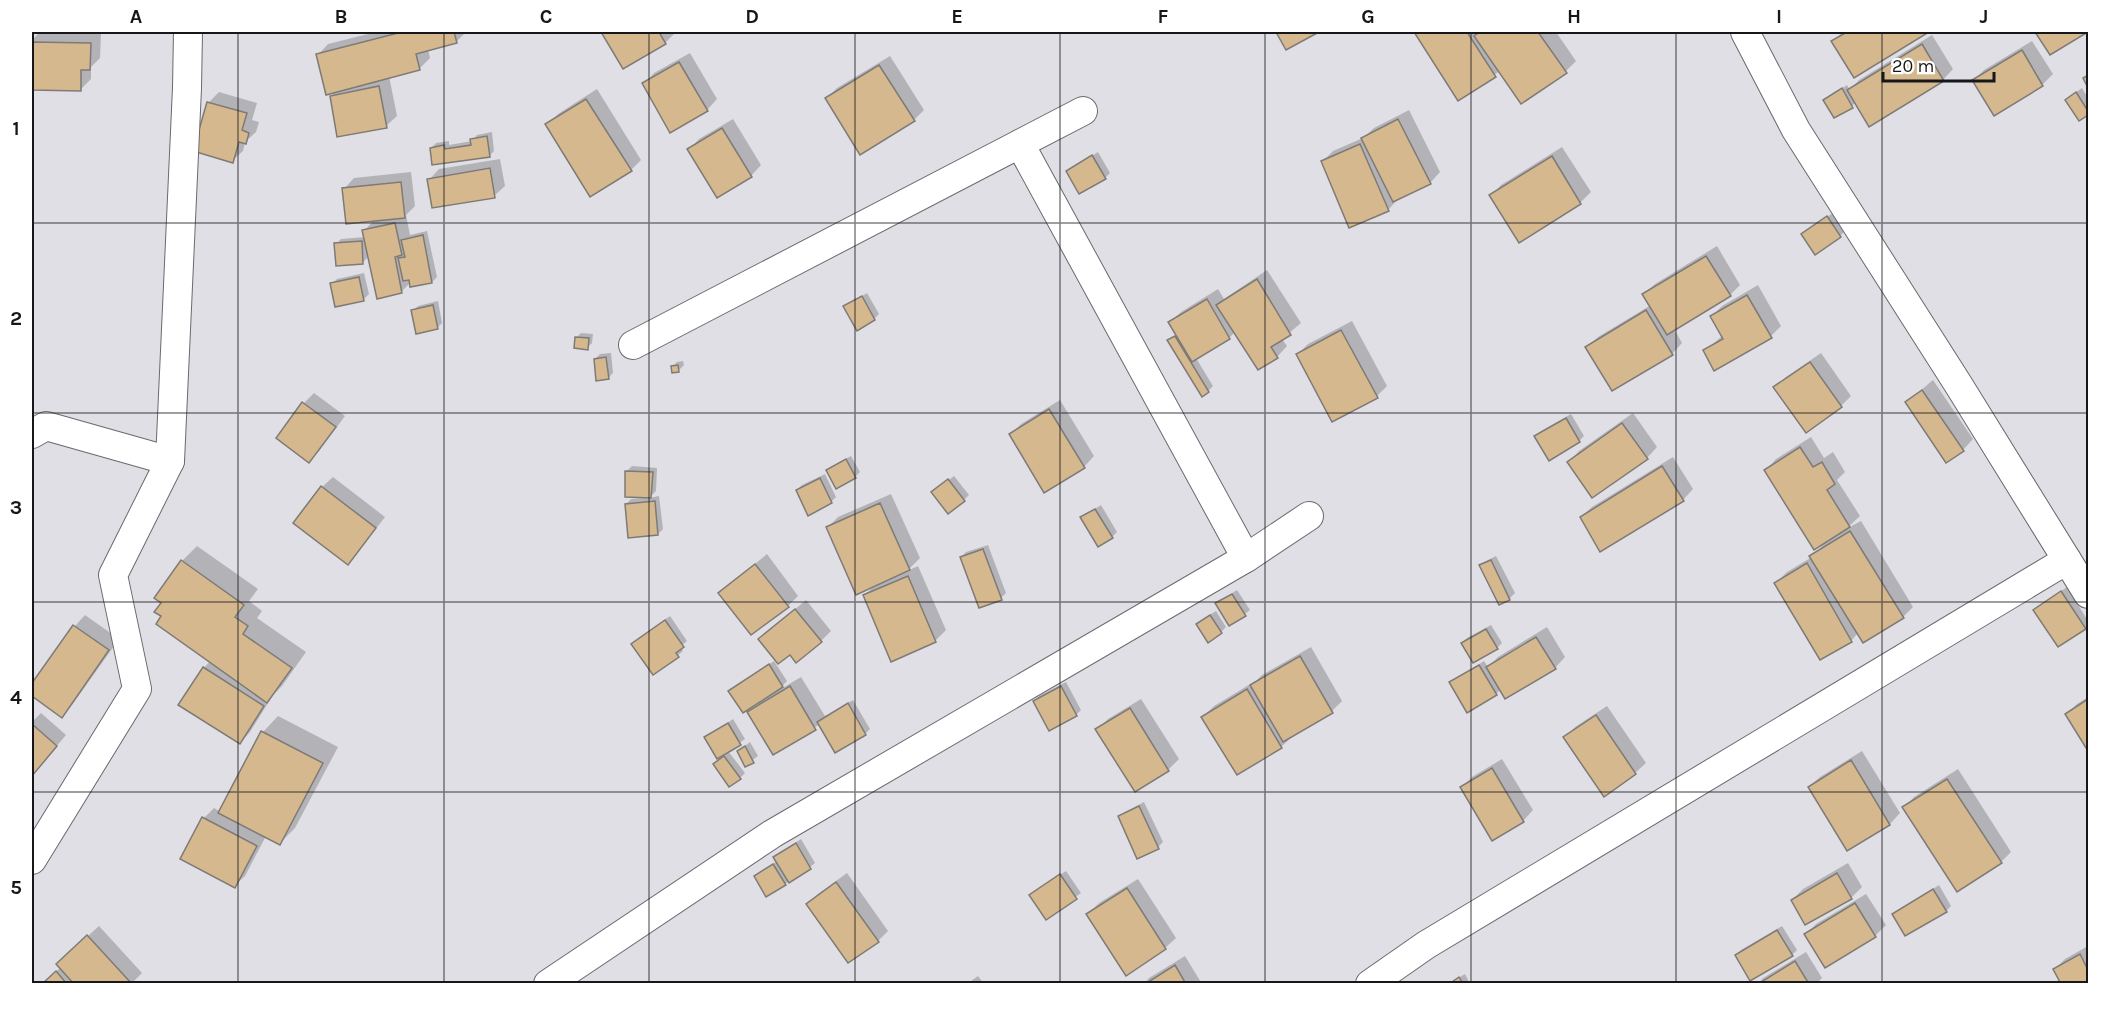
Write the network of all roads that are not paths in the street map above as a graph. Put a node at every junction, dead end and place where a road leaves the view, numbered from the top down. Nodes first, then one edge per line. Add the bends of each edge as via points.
1 (188, 32) edge
2 (1745, 32) edge
3 (1083, 111) dead end
4 (1020, 144) junction
5 (633, 345) dead end
6 (32, 434) edge
7 (170, 461) junction
8 (1309, 516) dead end
9 (1246, 558) junction
10 (2067, 560) junction
11 (2088, 594) edge
12 (32, 860) edge
13 (548, 984) edge
14 (1370, 984) edge

1 - 7 street
2 - 10 street via 1796,130
3 - 4 street
4 - 5 street
4 - 9 street
6 - 7 street via 46,426
7 - 12 street via 113,575 137,689
8 - 9 street
9 - 13 street via 772,834
10 - 11 street
10 - 14 street via 1426,945

